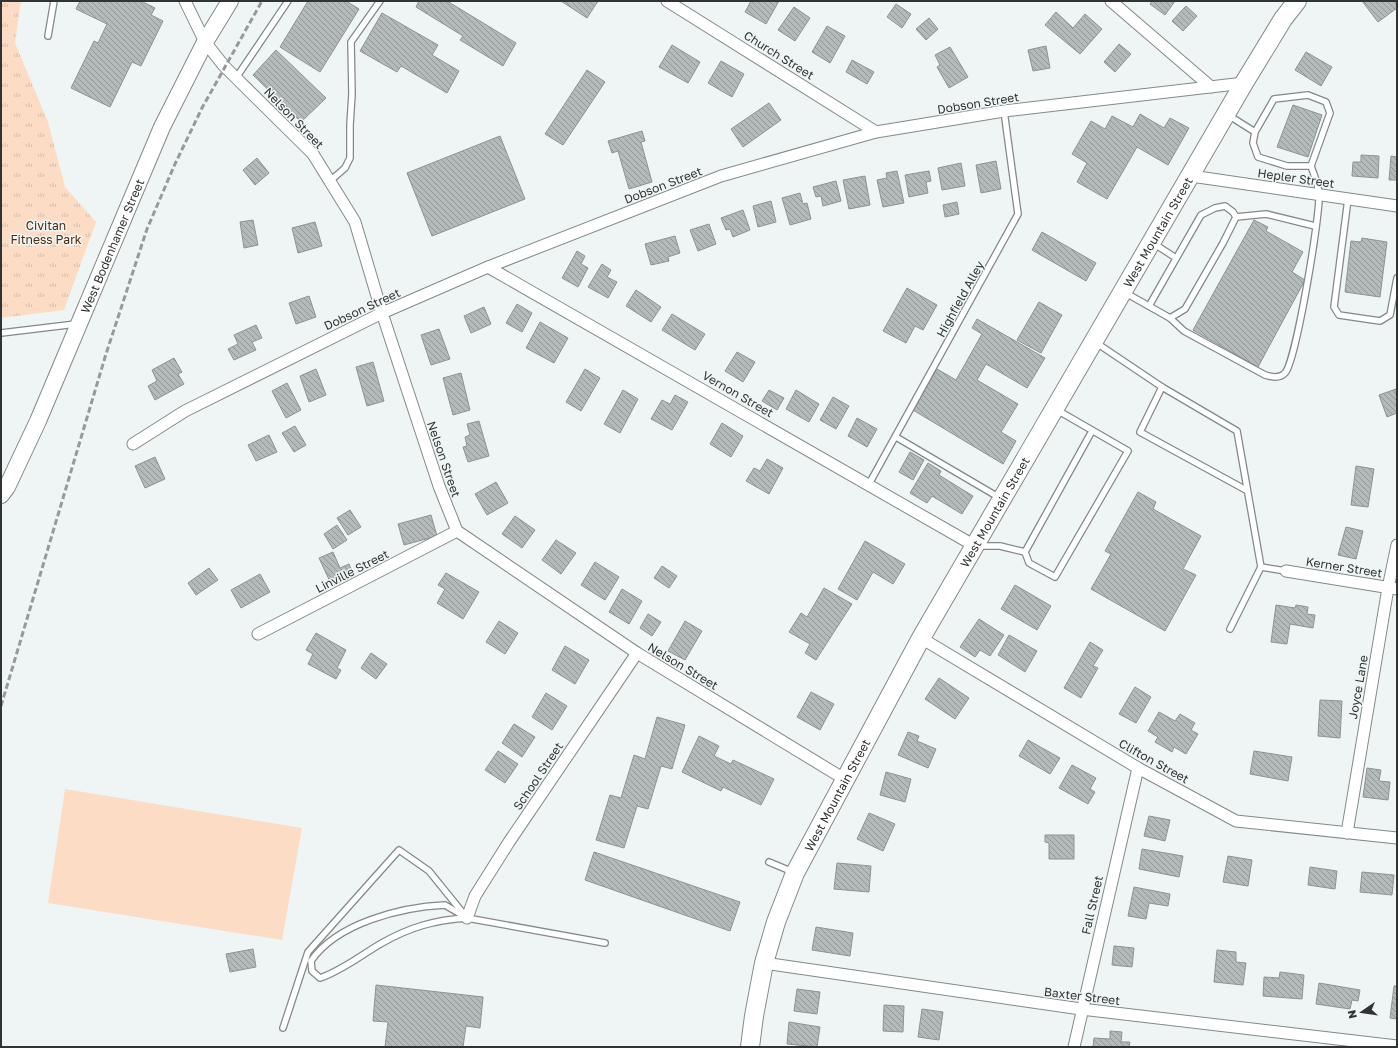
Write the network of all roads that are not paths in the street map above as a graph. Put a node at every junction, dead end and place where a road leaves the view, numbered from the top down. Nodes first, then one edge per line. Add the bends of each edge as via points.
1 (54, 1) edge
2 (185, 1) edge
3 (230, 1) edge
4 (288, 1) edge
5 (380, 1) edge
6 (667, 1) edge
7 (1111, 1) edge
8 (1297, 1) edge
9 (48, 36) dead end
10 (205, 42) junction
11 (236, 78) junction
12 (1244, 83) junction
13 (1210, 87) junction
14 (1004, 111) junction
15 (1226, 114) junction
16 (876, 132) junction
17 (1255, 132) junction
18 (1311, 166) junction
19 (1191, 176) junction
20 (330, 181) junction
21 (1319, 194) junction
22 (1348, 199) junction
23 (1397, 206) edge
24 (1236, 217) junction
25 (1315, 226) junction
26 (1152, 242) junction
27 (1176, 258) junction
28 (488, 267) junction
29 (1397, 278) edge
30 (1123, 292) junction
31 (1149, 306) junction
32 (382, 313) junction
33 (1170, 318) junction
34 (78, 324) junction
35 (1, 333) edge
36 (1094, 342) junction
37 (1162, 387) junction
38 (1055, 409) junction
39 (1092, 431) junction
40 (896, 437) junction
41 (133, 444) dead end
42 (869, 484) junction
43 (1246, 490) junction
44 (1, 495) edge
45 (1002, 500) junction
46 (457, 531) junction
47 (1397, 544) edge
48 (975, 546) junction
49 (1025, 552) junction
50 (1261, 567) junction
51 (1286, 571) joint
52 (1392, 588) edge
53 (1230, 629) dead end
54 (258, 634) dead end
55 (921, 638) junction
56 (636, 653) junction
57 (1138, 768) junction
58 (846, 780) junction
59 (1346, 833) junction
60 (1397, 838) edge
61 (769, 862) dead end
62 (795, 872) junction
63 (467, 918) junction
64 (605, 943) dead end
65 (764, 963) junction
66 (1081, 1009) junction
67 (283, 1028) dead end
68 (1397, 1046) edge
69 (750, 1047) edge
70 (1074, 1047) edge

1 - 9 lane
2 - 10 street, Nelson Street
3 - 10 main road, West Bodenhamer Street
4 - 11 lane
5 - 20 lane via 351,42 350,158 345,168
6 - 16 street, Church Street
7 - 13 street
8 - 12 main road, West Mountain Street
10 - 11 street, Nelson Street
10 - 34 main road, West Bodenhamer Street via 162,127
11 - 20 street, Nelson Street via 313,154
12 - 13 street, Dobson Street
12 - 15 main road, West Mountain Street
13 - 14 street, Dobson Street
14 - 16 street, Dobson Street
14 - 40 lane, Highfield Alley via 1018,214
15 - 17 lane
15 - 19 main road, West Mountain Street
16 - 28 street, Dobson Street via 721,176
17 - 18 lane via 1253,143 1258,157 1287,166
17 - 18 lane via 1274,98 1308,95 1326,102 1330,113
18 - 21 lane
19 - 21 street, Hepler Street
19 - 26 main road, West Mountain Street
20 - 32 street, Nelson Street via 355,222
21 - 22 street, Hepler Street
21 - 25 lane
22 - 23 street, Hepler Street
22 - 29 lane via 1334,307 1339,315 1380,321 1390,315
24 - 25 lane via 1266,214
24 - 27 lane via 1225,206 1201,215
24 - 33 lane via 1185,309
25 - 33 lane via 1300,320 1289,368 1283,375 1265,375 1184,331
26 - 27 lane
26 - 30 main road, West Mountain Street
27 - 31 lane
28 - 32 street, Dobson Street
28 - 42 street, Vernon Street
30 - 31 lane
30 - 36 main road, West Mountain Street
31 - 33 lane
32 - 41 street, Dobson Street via 185,411
32 - 46 street, Nelson Street via 439,486
34 - 35 lane
34 - 44 main road, West Bodenhamer Street via 38,421
36 - 37 lane
36 - 38 main road, West Mountain Street
37 - 43 lane via 1237,431
37 - 43 lane via 1140,432
38 - 39 lane
38 - 45 main road, West Mountain Street
39 - 49 lane
39 - 49 lane via 1128,451 1055,577 1029,563
40 - 42 lane, Highfield Alley
40 - 45 lane
42 - 48 street, Vernon Street
43 - 50 lane
45 - 48 main road, West Mountain Street
46 - 54 street, Linville Street
46 - 56 street, Nelson Street
47 - 52 street, Joyce Lane
48 - 49 lane via 1000,546
48 - 55 main road, West Mountain Street
50 - 51 lane
50 - 53 lane
51 - 52 street, Kerner Street
52 - 59 street, Joyce Lane
55 - 57 street, Clifton Street
55 - 58 main road, West Mountain Street
56 - 58 street, Nelson Street
56 - 63 street, School Street via 475,896
57 - 59 street, Clifton Street via 1236,821
57 - 66 street, Fall Street
58 - 62 main road, West Mountain Street
59 - 60 street, Clifton Street
61 - 62 lane
62 - 65 main road, West Mountain Street
63 - 63 lane via 445,905 428,906 378,917 341,933 318,950 311,961 312,971 320,978 335,973 404,931 438,920
63 - 64 lane
63 - 67 lane via 429,871 399,850 308,952
65 - 66 street, Baxter Street
65 - 69 main road, West Mountain Street
66 - 68 street, Baxter Street
66 - 70 street, Fall Street

